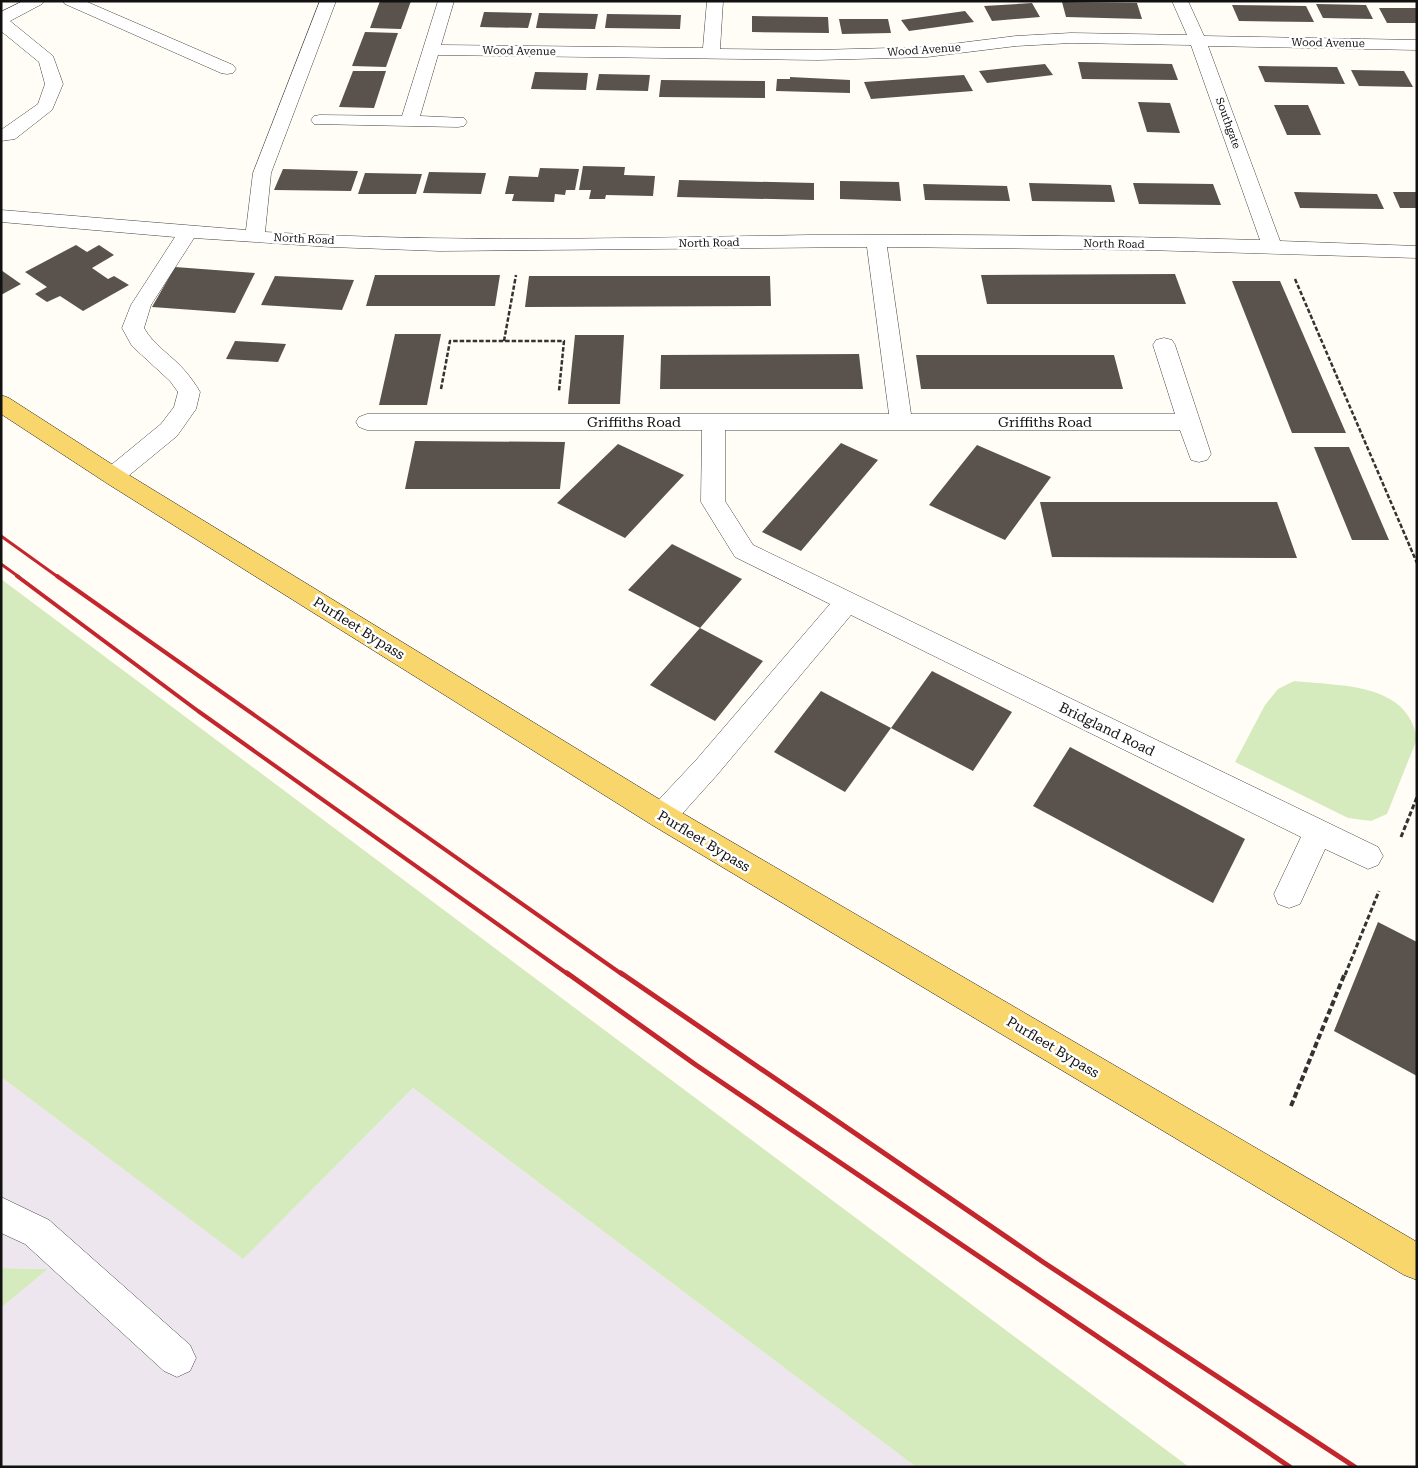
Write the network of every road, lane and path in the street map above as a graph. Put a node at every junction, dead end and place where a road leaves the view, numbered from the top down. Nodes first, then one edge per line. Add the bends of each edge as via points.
1 (36, 1) edge
2 (71, 1) edge
3 (328, 1) edge
4 (446, 1) edge
5 (715, 1) edge
6 (1180, 1) edge
7 (1, 20) edge
8 (1198, 41) junction
9 (1417, 45) edge
10 (431, 50) junction
11 (711, 54) junction
12 (228, 69) dead end
13 (320, 120) dead end
14 (409, 121) junction
15 (458, 122) dead end
16 (1, 136) edge
17 (1, 216) edge
18 (188, 232) junction
19 (254, 236) junction
20 (876, 241) junction
21 (522, 245) junction
22 (1277, 246) junction
23 (1417, 252) edge
24 (504, 341) junction
25 (1164, 344) dead end
26 (1, 403) edge
27 (367, 422) dead end
28 (435, 422) junction
29 (556, 422) junction
30 (714, 422) junction
31 (901, 422) junction
32 (1189, 422) junction
33 (1200, 454) dead end
34 (113, 476) junction
35 (1417, 563) edge
36 (847, 602) junction
37 (1417, 797) edge
38 (662, 816) junction
39 (1318, 832) junction
40 (1398, 843) dead end
41 (1368, 856) dead end
42 (1380, 888) dead end
43 (1289, 894) dead end
44 (1291, 1106) dead end
45 (1, 1214) edge
46 (1417, 1262) edge
47 (177, 1358) dead end

1 - 7 street
2 - 12 street
3 - 19 street via 262,173
4 - 10 street
5 - 11 street
6 - 8 street, Southgate
7 - 16 street via 47,60 54,84 46,106 9,135
8 - 9 street, Wood Avenue
8 - 11 street, Wood Avenue via 1071,38 927,52
8 - 22 street, Southgate
10 - 11 street, Wood Avenue
10 - 14 street
13 - 14 street
14 - 15 street
17 - 18 street, North Road
18 - 19 street, North Road
18 - 34 street via 141,305 133,328 140,342 178,376 189,392 186,409 169,430
19 - 21 street, North Road via 377,243
20 - 21 street, North Road
20 - 22 street, North Road
20 - 31 street
21 - 24 path
22 - 23 street, North Road
22 - 35 path
24 - 28 path via 450,341
24 - 29 path via 564,341
25 - 32 street
26 - 34 main road, Purfleet Bypass
27 - 28 street, Griffiths Road
28 - 29 street, Griffiths Road
29 - 30 street, Griffiths Road
30 - 31 street, Griffiths Road
30 - 36 street, Bridgland Road via 713,502 744,550
31 - 32 street, Griffiths Road
32 - 33 street
34 - 38 main road, Purfleet Bypass
36 - 38 street
36 - 39 street, Bridgland Road
37 - 40 path
38 - 46 main road, Purfleet Bypass
39 - 41 street, Bridgland Road
39 - 43 street
42 - 44 path
45 - 47 street via 37,1232

